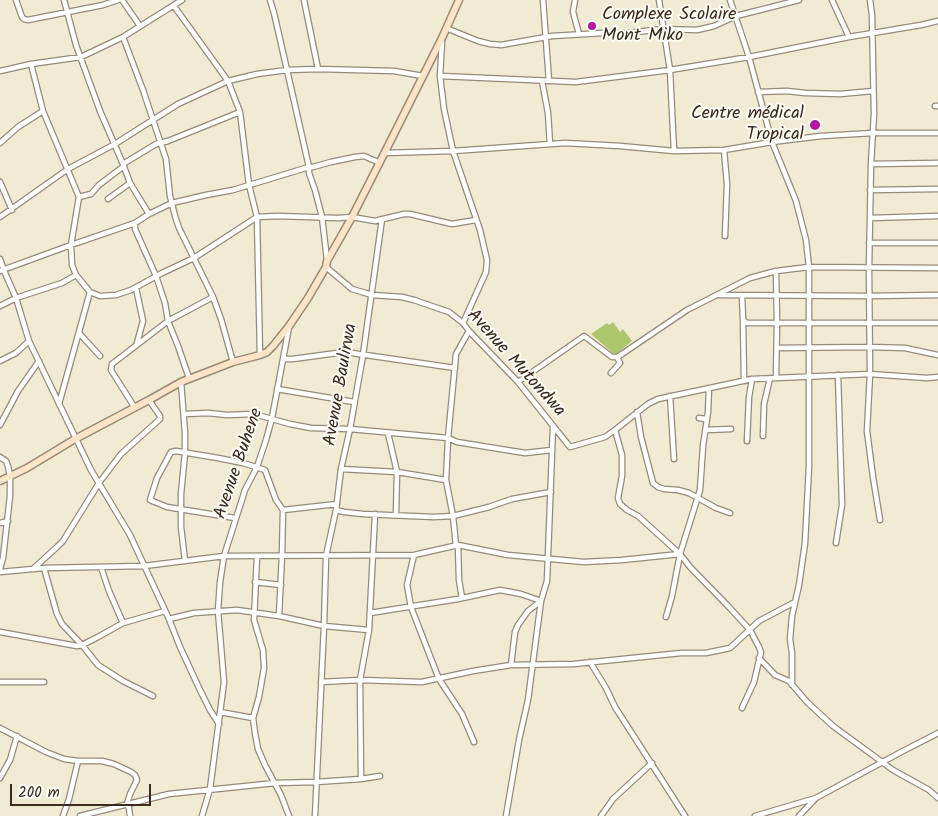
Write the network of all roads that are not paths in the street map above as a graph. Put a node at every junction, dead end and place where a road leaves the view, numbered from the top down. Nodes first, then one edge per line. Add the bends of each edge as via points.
1 (16, 0) edge
2 (64, 0) edge
3 (118, 0) edge
4 (122, 0) edge
5 (182, 0) edge
6 (270, 0) edge
7 (304, 0) edge
8 (459, 0) edge
9 (543, 0) edge
10 (575, 0) edge
11 (659, 0) edge
12 (730, 0) edge
13 (799, 0) edge
14 (832, 0) edge
15 (870, 0) edge
16 (174, 6) junction
17 (66, 13) junction
18 (736, 16) junction
19 (938, 21) edge
20 (140, 26) junction
21 (446, 28) junction
22 (663, 29) junction
23 (579, 34) junction
24 (872, 34) junction
25 (123, 37) junction
26 (546, 37) junction
27 (849, 37) junction
28 (442, 38) junction
29 (81, 57) junction
30 (749, 57) junction
31 (31, 64) junction
32 (318, 69) junction
33 (287, 70) junction
34 (670, 70) junction
35 (0, 72) edge
36 (423, 76) junction
37 (440, 76) junction
38 (228, 80) junction
39 (542, 81) junction
40 (548, 81) junction
41 (873, 91) junction
42 (758, 92) junction
43 (43, 111) junction
44 (240, 112) junction
45 (152, 120) junction
46 (873, 133) junction
47 (938, 133) edge
48 (772, 142) junction
49 (0, 143) edge
50 (161, 143) junction
51 (114, 144) junction
52 (550, 144) junction
53 (724, 150) junction
54 (453, 151) junction
55 (674, 151) junction
56 (384, 153) junction
57 (380, 162) junction
58 (938, 163) edge
59 (871, 164) junction
60 (124, 165) junction
61 (308, 167) junction
62 (68, 169) junction
63 (0, 182) edge
64 (130, 183) junction
65 (249, 185) junction
66 (870, 190) junction
67 (938, 190) edge
68 (79, 197) junction
69 (108, 199) dead end
70 (172, 203) junction
71 (12, 210) junction
72 (149, 214) junction
73 (938, 216) edge
74 (0, 217) edge
75 (257, 217) junction
76 (352, 217) junction
77 (322, 218) junction
78 (870, 218) junction
79 (382, 219) junction
80 (476, 220) junction
81 (135, 223) junction
82 (725, 236) dead end
83 (869, 243) junction
84 (938, 243) edge
85 (71, 245) junction
86 (194, 258) junction
87 (0, 259) edge
88 (326, 264) junction
89 (809, 268) junction
90 (938, 268) edge
91 (869, 269) junction
92 (2, 270) edge
93 (776, 271) junction
94 (76, 275) junction
95 (156, 276) junction
96 (136, 288) junction
97 (90, 292) junction
98 (372, 295) junction
99 (718, 295) junction
100 (776, 295) junction
101 (938, 295) edge
102 (742, 296) junction
103 (809, 296) junction
104 (869, 296) junction
105 (213, 297) junction
106 (16, 298) junction
107 (0, 306) edge
108 (743, 320) junction
109 (168, 321) junction
110 (777, 322) junction
111 (809, 322) junction
112 (869, 322) junction
113 (938, 322) edge
114 (463, 323) junction
115 (289, 326) junction
116 (469, 332) junction
117 (79, 333) junction
118 (29, 341) junction
119 (137, 344) junction
120 (869, 347) junction
121 (777, 348) junction
122 (809, 348) junction
123 (260, 355) junction
124 (363, 355) junction
125 (938, 355) edge
126 (100, 356) dead end
127 (616, 357) junction
128 (283, 359) junction
129 (0, 361) edge
130 (39, 361) junction
131 (233, 362) junction
132 (455, 368) junction
133 (612, 373) dead end
134 (870, 374) junction
135 (838, 375) junction
136 (809, 376) junction
137 (938, 377) edge
138 (189, 378) junction
139 (770, 378) junction
140 (776, 378) junction
141 (752, 379) junction
142 (744, 381) junction
143 (181, 382) junction
144 (518, 382) junction
145 (709, 388) junction
146 (277, 389) junction
147 (670, 396) junction
148 (149, 400) junction
149 (354, 402) junction
150 (59, 404) junction
151 (135, 408) junction
152 (637, 412) junction
153 (185, 414) junction
154 (272, 418) junction
155 (698, 418) dead end
156 (706, 419) junction
157 (0, 425) edge
158 (553, 427) junction
159 (730, 429) dead end
160 (350, 430) junction
161 (615, 430) junction
162 (706, 430) junction
163 (388, 433) junction
164 (763, 436) dead end
165 (448, 438) junction
166 (75, 439) junction
167 (747, 441) dead end
168 (552, 450) junction
169 (185, 453) junction
170 (0, 457) edge
171 (674, 459) dead end
172 (257, 467) junction
173 (341, 469) junction
174 (397, 472) junction
175 (10, 476) junction
176 (0, 480) edge
177 (446, 480) junction
178 (99, 483) junction
179 (551, 492) junction
180 (697, 498) junction
181 (337, 507) junction
182 (181, 509) junction
183 (283, 510) junction
184 (376, 514) junction
185 (396, 514) junction
186 (730, 514) dead end
187 (453, 516) junction
188 (235, 518) junction
189 (880, 520) dead end
190 (8, 521) junction
191 (0, 523) edge
192 (836, 543) dead end
193 (457, 546) junction
194 (680, 554) junction
195 (282, 555) junction
196 (373, 555) junction
197 (414, 555) junction
198 (224, 556) junction
199 (257, 556) junction
200 (326, 556) junction
201 (548, 558) junction
202 (185, 561) junction
203 (144, 566) junction
204 (101, 567) junction
205 (44, 568) junction
206 (33, 569) junction
207 (0, 571) edge
208 (255, 582) junction
209 (280, 585) junction
210 (462, 598) junction
211 (541, 601) junction
212 (795, 602) junction
213 (411, 607) junction
214 (165, 611) junction
215 (218, 611) junction
216 (254, 612) junction
217 (370, 613) junction
218 (279, 616) junction
219 (666, 617) dead end
220 (169, 619) junction
221 (123, 623) junction
222 (324, 626) junction
223 (369, 630) junction
224 (750, 630) junction
225 (0, 632) edge
226 (82, 645) junction
227 (759, 658) junction
228 (590, 662) junction
229 (533, 664) junction
230 (511, 665) junction
231 (440, 679) junction
232 (360, 680) junction
233 (0, 682) edge
234 (44, 682) dead end
235 (321, 682) junction
236 (792, 685) junction
237 (153, 696) dead end
238 (742, 708) dead end
239 (220, 712) junction
240 (253, 718) junction
241 (219, 724) junction
242 (0, 728) edge
243 (938, 733) edge
244 (17, 736) junction
245 (474, 742) dead end
246 (78, 761) junction
247 (882, 762) junction
248 (652, 763) junction
249 (380, 776) dead end
250 (0, 778) edge
251 (361, 779) junction
252 (275, 782) junction
253 (316, 782) junction
254 (210, 788) junction
255 (816, 798) junction
256 (938, 798) edge
257 (127, 804) junction
258 (63, 816) edge
259 (80, 816) edge
260 (130, 816) edge
261 (202, 816) edge
262 (289, 816) edge
263 (314, 816) edge
264 (506, 816) edge
265 (601, 816) edge
266 (685, 816) edge
267 (755, 816) edge
268 (799, 816) edge

1 - 17 street via 24,19
2 - 17 street
3 - 17 street
4 - 20 street
5 - 16 street
6 - 33 street
7 - 32 street
8 - 21 main road
9 - 26 street
10 - 23 street
11 - 22 street
12 - 18 street
13 - 18 street
14 - 27 street
15 - 24 street
16 - 20 street
16 - 38 street
17 - 29 street
18 - 22 street via 705,29
18 - 30 street
19 - 24 street
20 - 25 street
21 - 26 street via 478,41 501,45
21 - 28 main road
22 - 23 street
22 - 34 street
23 - 26 street
24 - 27 street
24 - 41 street
25 - 29 street
25 - 45 street
26 - 40 street
27 - 30 street
28 - 36 main road
28 - 37 street
29 - 31 street
29 - 51 street
30 - 34 street
30 - 42 street
31 - 35 street
31 - 43 street
32 - 33 street
32 - 36 street via 394,71
33 - 38 street
33 - 61 street
34 - 40 street via 576,82
34 - 55 street
36 - 56 main road
37 - 39 street
37 - 54 street
38 - 44 street
38 - 45 street
39 - 40 street
39 - 52 street
41 - 42 street via 840,94
41 - 46 street
42 - 48 street
43 - 49 street
43 - 62 street
44 - 50 street
44 - 65 street
45 - 50 street
45 - 51 street
46 - 47 street
46 - 48 street
46 - 59 street
48 - 53 street
48 - 89 street via 796,201
50 - 60 street
50 - 70 street
51 - 60 street
51 - 62 street
52 - 54 street
52 - 55 street
53 - 55 street
53 - 82 street
54 - 56 street
54 - 80 street
56 - 57 main road
57 - 61 street via 364,156
57 - 76 main road
58 - 59 street
59 - 66 street
60 - 64 street
60 - 68 street via 91,194
61 - 65 street
61 - 77 street
62 - 68 street
62 - 71 street
63 - 71 street
64 - 69 street
64 - 72 street
65 - 70 street
65 - 75 street
66 - 67 street
66 - 78 street
68 - 85 street
70 - 72 street
70 - 86 street via 179,228
71 - 74 street
72 - 81 street
73 - 78 street
75 - 77 street
75 - 86 street
75 - 123 street
76 - 77 street
76 - 79 street
76 - 88 main road
77 - 88 street
78 - 83 street
79 - 80 street via 410,214 452,224
79 - 98 street, Avenue Baulirwa
80 - 114 street via 487,267
81 - 85 street
81 - 95 street
83 - 84 street
83 - 91 street
85 - 92 street
85 - 94 street
86 - 95 street
86 - 105 street
87 - 92 street
88 - 98 street, Avenue Mutondwa via 352,289
88 - 115 main road
89 - 91 street
89 - 93 street
89 - 103 street
90 - 91 street
91 - 104 street
92 - 106 street
93 - 99 street via 750,278
93 - 100 street
94 - 97 street
94 - 106 street
95 - 96 street
95 - 109 street
96 - 97 street via 116,295 100,296
96 - 119 street via 143,320
97 - 117 street
98 - 114 street, Avenue Mutondwa via 414,300 449,312
98 - 124 street, Avenue Baulirwa
99 - 102 street
99 - 127 street via 687,310
100 - 102 street
100 - 103 street
100 - 110 street
101 - 104 street
102 - 108 street
103 - 104 street
103 - 111 street
104 - 112 street
105 - 109 street
105 - 131 street
106 - 107 street
106 - 118 street
108 - 110 street via 747,323
108 - 142 street
109 - 119 street
109 - 138 street
110 - 111 street
110 - 121 street
111 - 112 street
111 - 122 street
112 - 113 street
112 - 120 street
114 - 116 street, Avenue Mutondwa
115 - 123 main road via 273,346
115 - 128 street, Avenue Buhene
116 - 132 street via 456,354
116 - 144 street, Avenue Mutondwa
117 - 126 street
117 - 150 street
118 - 129 street
118 - 130 street
119 - 151 street via 111,366
120 - 122 street
120 - 125 street via 905,348
120 - 134 street
121 - 122 street
121 - 140 street
122 - 136 street
123 - 131 main road
124 - 128 street via 337,352
124 - 132 street
124 - 149 street, Avenue Baulirwa
127 - 133 street via 620,363
127 - 144 street via 584,336
128 - 146 street, Avenue Buhene
130 - 150 street
130 - 157 street
131 - 138 main road
132 - 165 street
134 - 135 street
134 - 137 street
134 - 189 street via 867,431
135 - 136 street
135 - 192 street via 842,505
136 - 140 street
136 - 212 street via 805,543
138 - 143 main road
139 - 140 street
139 - 141 street
139 - 164 street via 764,404
141 - 142 street
141 - 167 street
142 - 145 street
143 - 148 main road
143 - 153 street
144 - 158 street, Avenue Mutondwa
145 - 147 street
145 - 156 street
146 - 149 street
146 - 154 street, Avenue Buhene
147 - 152 street via 652,401
147 - 171 street
148 - 151 main road
148 - 178 street via 160,418 121,454
149 - 160 street, Avenue Baulirwa
150 - 166 street
151 - 166 main road
152 - 161 street
152 - 180 street via 653,483
153 - 154 street via 254,414
153 - 169 street
154 - 160 street via 311,428
154 - 172 street, Avenue Buhene
155 - 156 street
156 - 162 street
158 - 161 street, Avenue Mutondwa via 570,446 605,437
158 - 168 street
159 - 162 street
160 - 163 street
160 - 173 street, Avenue Baulirwa
161 - 194 street via 622,455 620,504
162 - 180 street
163 - 165 street
163 - 174 street
165 - 168 street via 525,453
165 - 177 street
166 - 175 main road
166 - 178 street
168 - 179 street
169 - 172 street
169 - 182 street
169 - 182 street via 171,452 150,500
170 - 175 street via 6,461
172 - 183 street via 264,470
172 - 188 street, Avenue Buhene
173 - 174 street
173 - 181 street, Avenue Baulirwa
174 - 177 street
174 - 185 street
175 - 176 main road
175 - 190 street
177 - 187 street
178 - 203 street via 127,529
178 - 206 street via 63,541
179 - 187 street
179 - 201 street
180 - 186 street
180 - 194 street
181 - 183 street
181 - 184 street via 344,512
181 - 200 street, Avenue Baulirwa
182 - 188 street
182 - 202 street
183 - 195 street
184 - 185 street
184 - 196 street
185 - 187 street
187 - 193 street
188 - 198 street, Avenue Buhene
190 - 191 street
190 - 207 street
193 - 197 street
193 - 201 street
193 - 210 street
194 - 201 street via 584,562
194 - 219 street
194 - 224 street
195 - 199 street
195 - 200 street
195 - 209 street
196 - 197 street
196 - 200 street
196 - 217 street
197 - 213 street via 407,585
198 - 199 street
198 - 202 street
198 - 215 street, Avenue Buhene
199 - 208 street
200 - 222 street, Avenue Baulirwa
201 - 211 street via 547,581
202 - 203 street
203 - 204 street
203 - 214 street
204 - 205 street
204 - 221 street
205 - 206 street
205 - 226 street via 59,620
206 - 207 street
208 - 209 street
208 - 216 street
209 - 218 street
210 - 211 street via 500,590
210 - 213 street
211 - 229 street
211 - 230 street via 518,625
212 - 224 street via 759,621
212 - 236 street via 790,639
213 - 217 street
213 - 231 street
214 - 220 street
214 - 221 street
215 - 216 street
215 - 220 street
215 - 239 street, Avenue Buhene via 224,682
216 - 218 street
216 - 240 street via 264,668
217 - 223 street
218 - 222 street
220 - 241 street via 200,690
221 - 226 street
222 - 223 street
222 - 235 street, Avenue Baulirwa
223 - 232 street
224 - 227 street via 760,649
224 - 228 street via 730,648 708,653
225 - 226 street
226 - 237 street via 98,665
227 - 236 street via 775,675
227 - 238 street via 754,682
228 - 229 street
228 - 248 street
229 - 230 street
229 - 264 street
230 - 231 street
231 - 232 street via 422,682
231 - 245 street via 462,714
232 - 235 street
232 - 251 street
233 - 234 street
235 - 253 street, Avenue Baulirwa
236 - 247 street via 833,726
239 - 240 street
239 - 241 street, Avenue Buhene
240 - 252 street via 258,749
241 - 254 street, Avenue Buhene
242 - 244 street
243 - 247 street
244 - 246 street via 46,752
244 - 250 street via 10,760
246 - 257 street via 114,764 135,775 137,782
246 - 258 street
247 - 255 street
247 - 256 street
248 - 265 street via 613,798
248 - 266 street
249 - 251 street
251 - 253 street
252 - 253 street
252 - 254 street
252 - 262 street
253 - 263 street, Avenue Baulirwa
254 - 257 street
254 - 261 street, Avenue Buhene
255 - 267 street
255 - 268 street
257 - 259 street
257 - 260 street

